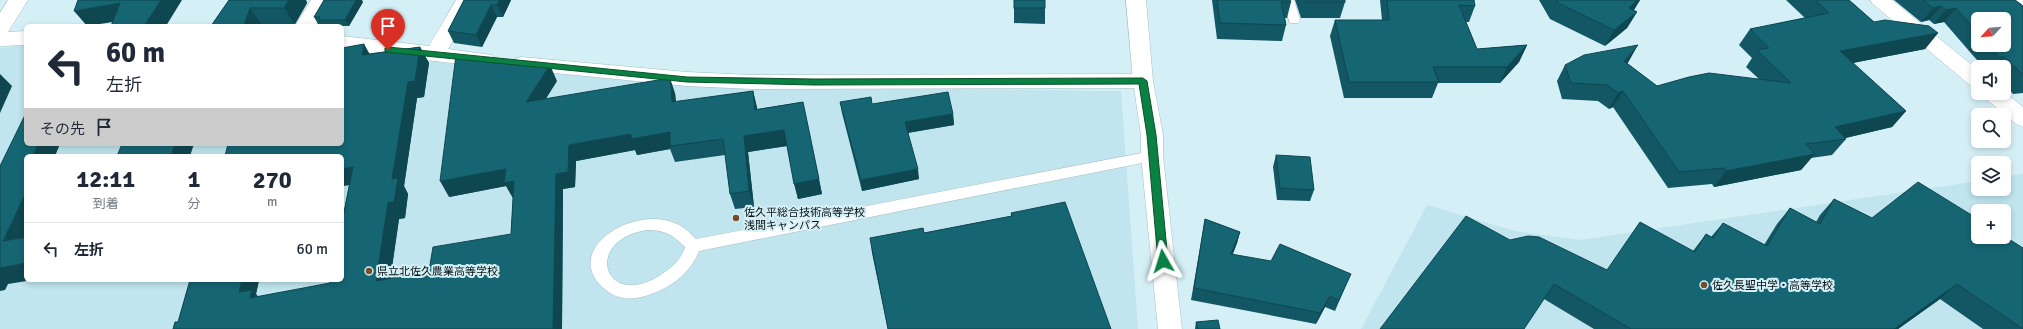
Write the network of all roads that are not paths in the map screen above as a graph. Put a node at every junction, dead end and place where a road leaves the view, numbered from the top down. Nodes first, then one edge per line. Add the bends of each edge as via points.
1 (18, 0) edge
2 (321, 0) edge
3 (466, 0) edge
4 (1136, 0) edge
5 (1288, 0) edge
6 (1880, 0) edge
7 (2019, 0) edge
8 (2023, 3) edge
9 (1294, 20) dead end
10 (306, 24) edge
11 (0, 29) edge
12 (24, 38) edge
13 (0, 39) edge
14 (344, 44) edge
15 (434, 55) junction
16 (1971, 76) edge
17 (1143, 81) junction
18 (2000, 100) edge
19 (2023, 119) edge
20 (1152, 156) junction
21 (694, 246) junction
22 (1170, 329) edge

1 - 11 street
2 - 10 street
3 - 15 street
4 - 17 street
5 - 9 lane
6 - 16 street
7 - 8 street
12 - 13 street
14 - 15 street
15 - 17 street via 687,80
17 - 20 street via 1152,135
18 - 19 street
20 - 21 lane
20 - 22 street
21 - 21 lane via 682,234 668,226 650,224 633,227 611,238 600,256 600,270 610,285 625,293 647,290 685,264

